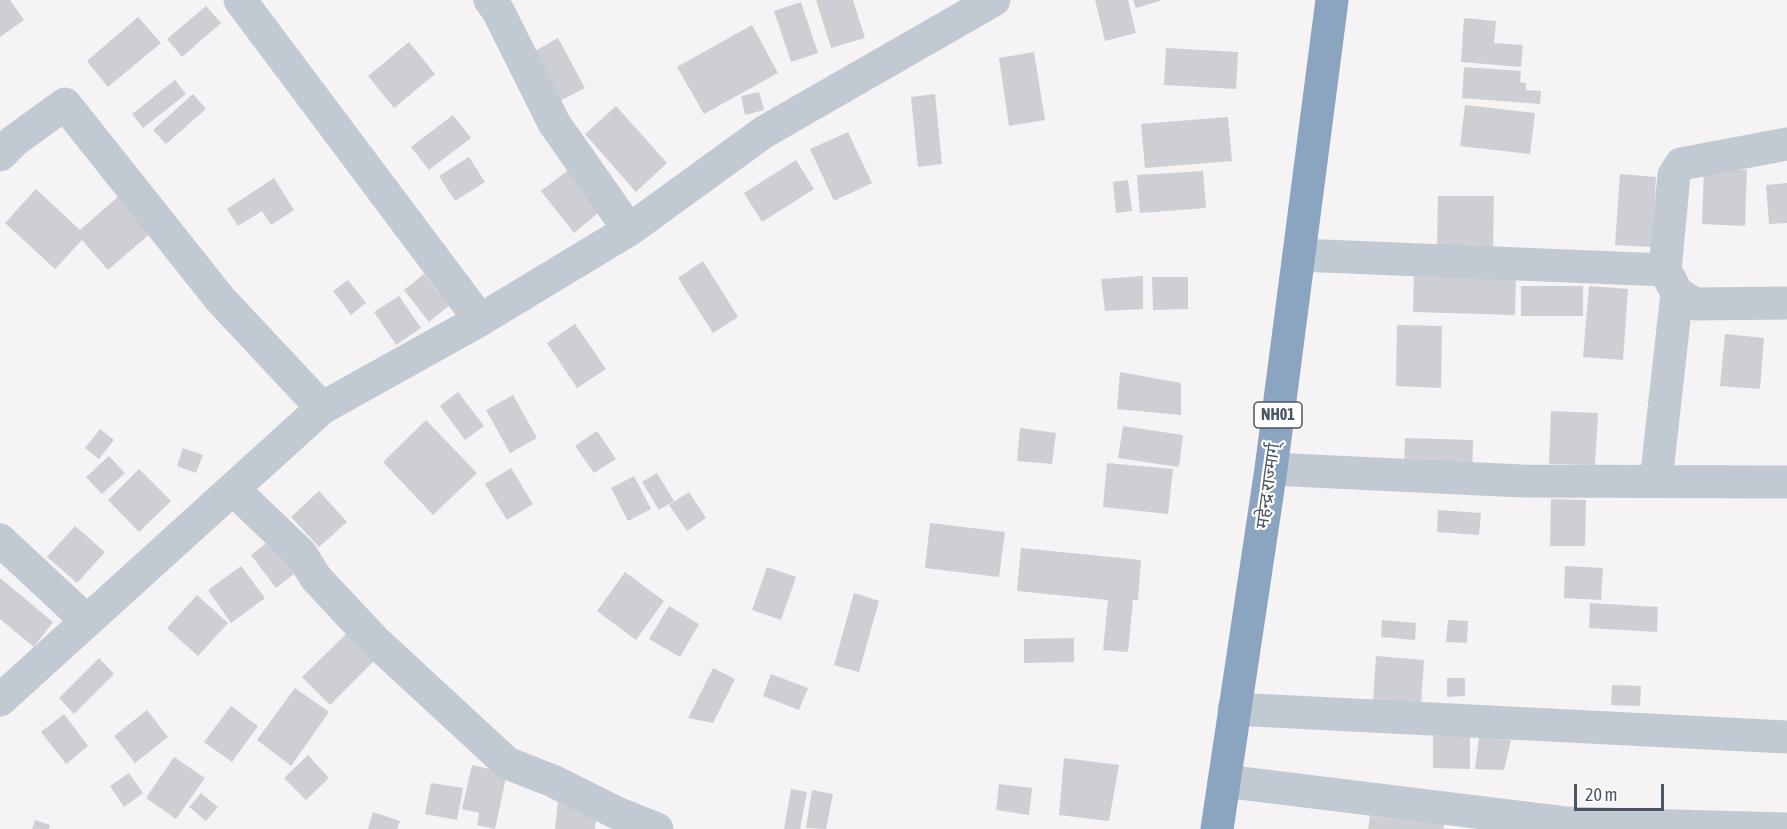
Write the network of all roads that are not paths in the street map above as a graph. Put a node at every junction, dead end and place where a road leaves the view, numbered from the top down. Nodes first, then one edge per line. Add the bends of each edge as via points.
1 (240, 0) edge
2 (490, 0) edge
3 (994, 0) edge
4 (1332, 0) edge
5 (5, 140) edge
6 (1787, 144) edge
7 (629, 230) junction
8 (1299, 255) junction
9 (1671, 282) junction
10 (1787, 303) edge
11 (480, 320) junction
12 (322, 408) junction
13 (1271, 469) junction
14 (1656, 481) junction
15 (1787, 482) edge
16 (234, 490) junction
17 (0, 540) edge
18 (87, 621) junction
19 (0, 700) edge
20 (1234, 709) junction
21 (1786, 737) edge
22 (1224, 781) junction
23 (657, 829) edge
24 (1217, 829) edge
25 (1787, 829) edge

1 - 11 street
2 - 7 street via 554,123
3 - 7 street via 764,132
4 - 8 highway, महेन्द्र राज्मार्ग् / NH01
5 - 12 street via 65,104 220,299
6 - 9 street via 1681,164 1674,175
7 - 11 street
8 - 9 street
8 - 13 highway, महेन्द्र राज्मार्ग् / NH01
9 - 10 street via 1695,304
9 - 14 street
11 - 12 street
12 - 16 street
13 - 14 street via 1522,481
13 - 20 highway, महेन्द्र राज्मार्ग् / NH01
14 - 15 street
16 - 18 street
16 - 23 street via 301,554 316,578 374,640 507,763
17 - 18 street
18 - 19 street
20 - 21 street
20 - 22 highway, महेन्द्र राज्मार्ग् / NH01
22 - 24 highway, महेन्द्र राज्मार्ग् / NH01
22 - 25 street via 1565,823

